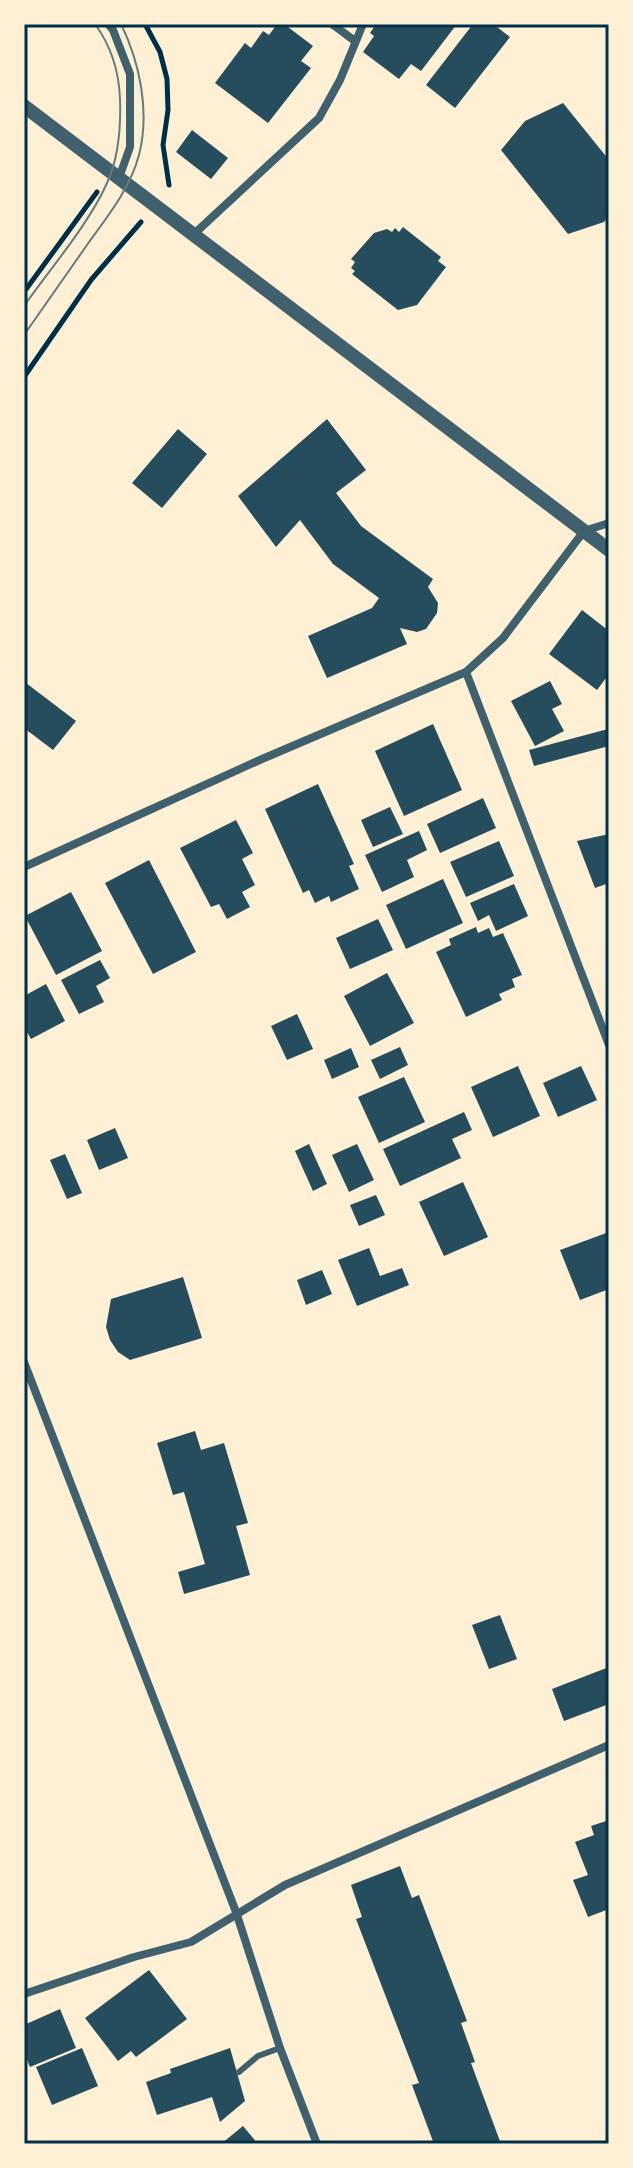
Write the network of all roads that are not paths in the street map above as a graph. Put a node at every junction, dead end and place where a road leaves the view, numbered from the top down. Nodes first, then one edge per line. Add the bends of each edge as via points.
1 (108, 24) edge
2 (332, 24) edge
3 (363, 24) edge
4 (355, 41) junction
5 (24, 106) edge
6 (115, 175) junction
7 (194, 234) junction
8 (609, 523) edge
9 (584, 531) junction
10 (609, 550) edge
11 (466, 672) junction
12 (24, 867) edge
13 (609, 1045) edge
14 (24, 1362) edge
15 (609, 1745) edge
16 (236, 1912) junction
17 (24, 1993) edge
18 (280, 2048) junction
19 (239, 2072) dead end
20 (317, 2144) edge

1 - 6 street via 130,74 130,147
2 - 4 street
3 - 4 street
4 - 7 street via 319,118
5 - 6 street
6 - 7 street
7 - 9 street
8 - 9 street
9 - 10 street
9 - 11 street via 503,638
11 - 12 street
11 - 13 street
14 - 16 street
15 - 16 street via 285,1885
16 - 17 street via 191,1942
16 - 18 street
18 - 19 lane via 258,2056
18 - 20 street

